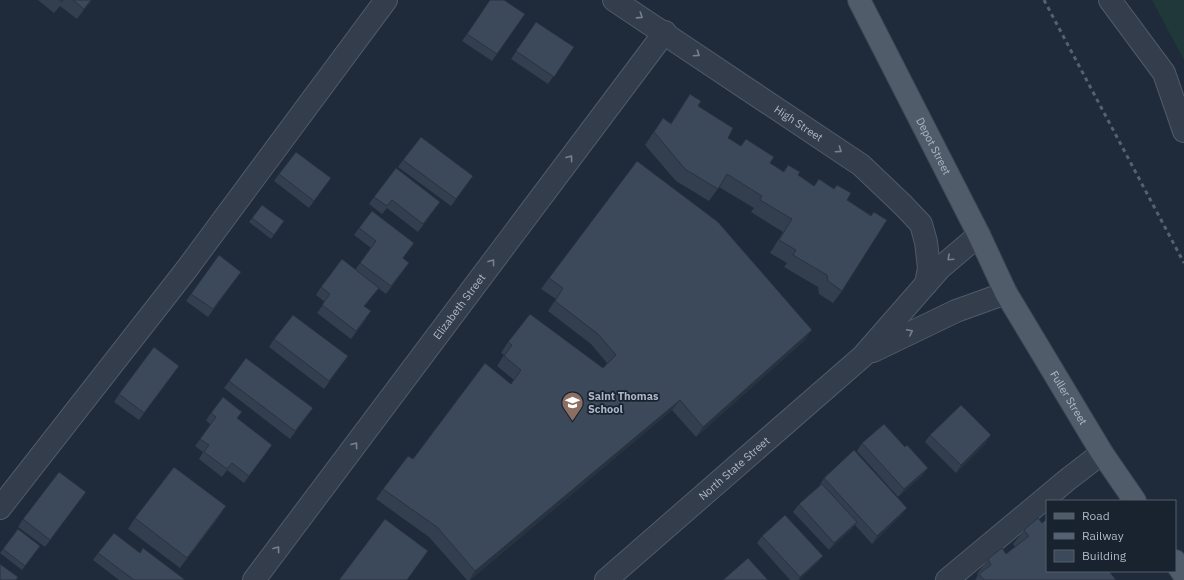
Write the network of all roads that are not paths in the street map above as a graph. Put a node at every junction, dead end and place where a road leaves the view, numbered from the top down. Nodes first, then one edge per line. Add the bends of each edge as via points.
1 (386, 0) edge
2 (614, 0) edge
3 (859, 0) edge
4 (1110, 0) edge
5 (665, 32) junction
6 (1184, 131) edge
7 (978, 235) junction
8 (926, 284) junction
9 (1006, 293) junction
10 (863, 356) junction
11 (1102, 452) junction
12 (1134, 500) edge
13 (0, 508) edge
14 (1176, 563) edge
15 (1184, 575) edge
16 (254, 580) edge
17 (606, 580) edge
18 (947, 580) edge

1 - 13 street via 186,270
2 -> 5 street, High Street
3 - 7 main road, Depot Street
4 - 6 street via 1164,74
5 -> 8 street, High Street via 861,165 903,205 921,224 929,268
16 -> 5 street, Elizabeth Street
7 -> 8 street via 952,256
7 - 9 main road, Depot Street
8 - 10 street
10 -> 9 street via 956,311
9 - 11 main road, Fuller Street
10 - 17 street, North State Street
11 - 12 main road, Fuller Street
11 - 18 street
14 - 15 main road

